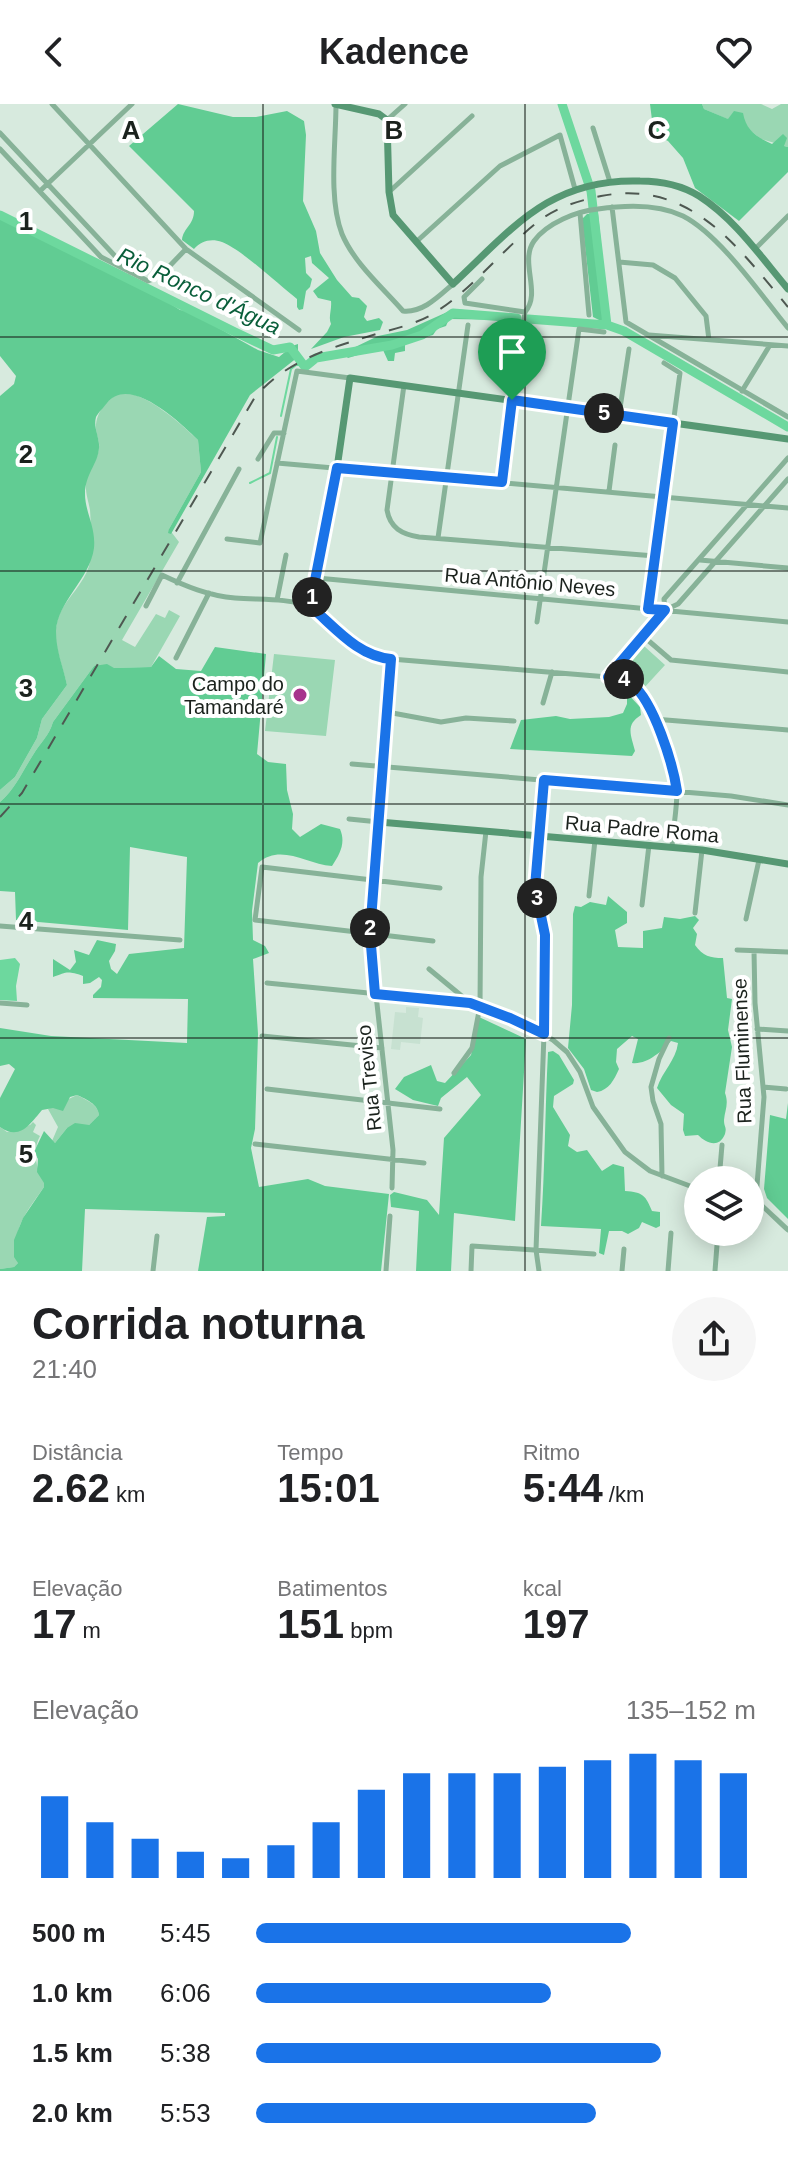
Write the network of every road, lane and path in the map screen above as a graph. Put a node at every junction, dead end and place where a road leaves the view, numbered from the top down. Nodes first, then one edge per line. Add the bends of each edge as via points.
1 (52, 104) edge
2 (336, 104) edge
3 (405, 104) edge
4 (130, 105) edge
5 (472, 116) dead end
6 (387, 120) junction
7 (593, 128) dead end
8 (0, 133) edge
9 (90, 144) junction
10 (0, 149) edge
11 (610, 182) junction
12 (48, 184) junction
13 (575, 189) junction
14 (40, 191) junction
15 (389, 192) junction
16 (612, 207) junction
17 (580, 213) junction
18 (788, 216) edge
19 (415, 243) junction
20 (186, 249) junction
21 (754, 249) junction
22 (619, 262) junction
23 (134, 275) junction
24 (482, 279) dead end
25 (453, 284) junction
26 (788, 289) edge
27 (525, 312) junction
28 (589, 315) dead end
29 (468, 325) dead end
30 (788, 328) edge
31 (299, 330) dead end
32 (604, 332) dead end
33 (646, 334) junction
34 (709, 340) junction
35 (770, 345) junction
36 (788, 346) edge
37 (629, 349) dead end
38 (664, 363) dead end
39 (350, 378) junction
40 (404, 385) junction
41 (742, 391) junction
42 (458, 393) junction
43 (512, 400) junction
44 (567, 408) junction
45 (619, 415) junction
46 (788, 417) edge
47 (673, 423) junction
48 (284, 433) junction
49 (788, 439) edge
50 (615, 445) dead end
51 (788, 458) edge
52 (258, 459) dead end
53 (277, 463) junction
54 (337, 468) junction
55 (239, 469) dead end
56 (776, 472) junction
57 (392, 473) junction
58 (447, 478) junction
59 (787, 480) edge
60 (502, 482) junction
61 (555, 487) junction
62 (609, 491) junction
63 (663, 496) junction
64 (748, 503) junction
65 (765, 505) junction
66 (788, 508) edge
67 (438, 538) junction
68 (227, 539) dead end
69 (547, 546) junction
70 (286, 555) dead end
71 (655, 556) junction
72 (699, 560) junction
73 (716, 561) junction
74 (788, 568) edge
75 (317, 578) junction
76 (177, 583) junction
77 (209, 593) junction
78 (540, 599) junction
79 (277, 600) junction
80 (146, 606) dead end
81 (310, 606) junction
82 (648, 609) junction
83 (665, 610) junction
84 (537, 622) dead end
85 (788, 622) edge
86 (643, 636) junction
87 (176, 658) dead end
88 (391, 659) junction
89 (552, 672) junction
90 (788, 672) edge
91 (608, 677) junction
92 (543, 703) dead end
93 (387, 712) junction
94 (654, 719) junction
95 (514, 721) dead end
96 (788, 730) edge
97 (352, 764) dead end
98 (384, 767) junction
99 (544, 780) junction
100 (677, 791) junction
101 (788, 805) edge
102 (349, 819) dead end
103 (379, 822) junction
104 (486, 831) junction
105 (540, 836) junction
106 (595, 840) junction
107 (649, 845) junction
108 (672, 847) junction
109 (702, 850) junction
110 (759, 859) junction
111 (788, 864) edge
112 (374, 880) junction
113 (440, 888) dead end
114 (589, 896) dead end
115 (642, 905) dead end
116 (695, 913) dead end
117 (746, 919) dead end
118 (0, 926) edge
119 (370, 933) junction
120 (180, 940) dead end
121 (433, 941) dead end
122 (737, 950) dead end
123 (754, 951) junction
124 (788, 952) edge
125 (429, 969) dead end
126 (267, 983) dead end
127 (375, 994) junction
128 (0, 1003) edge
129 (470, 1003) junction
130 (27, 1005) dead end
131 (480, 1006) junction
132 (757, 1029) junction
133 (788, 1031) edge
134 (544, 1034) junction
135 (262, 1036) dead end
136 (669, 1038) dead end
137 (382, 1048) junction
138 (454, 1073) dead end
139 (763, 1087) junction
140 (267, 1089) dead end
141 (786, 1089) dead end
142 (388, 1103) junction
143 (440, 1109) dead end
144 (255, 1144) dead end
145 (722, 1145) dead end
146 (393, 1160) junction
147 (424, 1163) dead end
148 (720, 1166) edge
149 (756, 1166) edge
150 (662, 1176) junction
151 (684, 1184) edge
152 (392, 1188) dead end
153 (764, 1211) edge
154 (390, 1216) dead end
155 (788, 1230) edge
156 (671, 1233) dead end
157 (157, 1236) dead end
158 (717, 1246) edge
159 (624, 1249) dead end
160 (536, 1250) junction
161 (594, 1254) dead end
162 (153, 1271) edge
163 (386, 1271) edge
164 (471, 1271) edge
165 (539, 1271) edge
166 (622, 1271) edge
167 (668, 1271) edge
168 (715, 1271) edge

1 - 9 street
2 - 6 street
2 - 25 street via 335,198 342,232 361,264 403,311 425,306
3 - 6 street
4 - 9 street
5 - 15 street
6 - 15 street
7 - 11 street
8 - 12 street
9 - 12 street
9 - 20 street
10 - 14 street
11 - 13 street
11 - 21 street via 654,182 690,191
12 - 14 street
12 - 23 street
13 - 19 street via 560,135 500,166
13 - 25 street via 530,213
14 - 23 street via 101,257
15 - 19 street via 396,221
16 - 17 street
16 - 22 street
16 - 30 street via 666,211 695,224
17 - 27 street via 532,244 532,302
17 - 28 street
18 - 21 street
19 - 25 street
20 - 23 street via 154,280
20 - 31 street
21 - 26 street
22 - 33 street via 626,322
22 - 34 street via 653,265 675,278 706,316
24 - 27 street via 464,297 465,303
27 - 43 street
29 - 42 street
32 - 44 street via 579,329
33 - 34 street
33 - 41 street
34 - 35 street
35 - 36 street
35 - 41 street
37 - 45 street
38 - 47 street via 680,373
39 - 40 street
39 - 48 street via 297,371
39 - 54 street
40 - 42 street
40 - 57 street
41 - 46 street
42 - 43 street
42 - 58 street
43 - 44 street
43 - 60 street
44 - 45 street
44 - 61 street
45 - 47 street
47 - 49 street
47 - 63 street
48 - 52 street via 274,433
48 - 53 street
50 - 62 street
51 - 56 street
53 - 54 street
53 - 68 street via 260,543
54 - 57 street
54 - 75 street
55 - 76 street
56 - 59 street
56 - 64 street
57 - 58 street
57 - 67 street via 387,510 393,526 412,536
58 - 60 street
58 - 67 street
59 - 65 street
60 - 61 street
61 - 62 street
61 - 69 street
62 - 63 street
63 - 64 street
63 - 71 street
64 - 65 street
64 - 72 street
65 - 66 street
65 - 73 street
67 - 69 street
69 - 71 street
69 - 78 street
70 - 79 street
71 - 82 street
72 - 73 street
72 - 83 street via 664,599
73 - 74 street
73 - 83 street via 678,604
75 - 78 street, Rua Antônio Neves
75 - 81 street
76 - 77 street
76 - 80 street via 162,575
77 - 79 street
77 - 87 street
78 - 82 street, Rua Antônio Neves
78 - 84 street
79 - 81 street
81 - 88 street via 361,650
82 - 83 street, Rua Antônio Neves
83 - 85 street, Rua Antônio Neves
83 - 86 street
86 - 90 street via 671,660
86 - 91 street
88 - 89 street
88 - 93 street
89 - 91 street
89 - 92 street
91 - 94 street via 633,684
93 - 95 street via 441,722
93 - 98 street
94 - 96 street
94 - 100 street
97 - 98 street
98 - 99 street
98 - 103 street
99 - 100 street
99 - 105 street
100 - 101 street
100 - 108 street
102 - 103 street, Rua Padre Roma
103 - 104 street, Rua Padre Roma
103 - 112 street, Rua Treviso
104 - 105 street, Rua Padre Roma
104 - 131 street
105 - 106 street, Rua Padre Roma
105 - 134 street via 535,887 545,935
106 - 107 street, Rua Padre Roma
106 - 114 street
107 - 108 street, Rua Padre Roma
107 - 115 street
108 - 109 street, Rua Padre Roma
109 - 110 street, Rua Padre Roma
109 - 116 street
110 - 111 street, Rua Padre Roma
110 - 117 street
112 - 113 street
112 - 119 street, Rua Treviso
112 - 119 street via 262,867 255,920
118 - 120 street
119 - 121 street
119 - 127 street, Rua Treviso
122 - 123 street
123 - 124 street
123 - 132 street, Rua Fluminense
125 - 129 street
126 - 127 street
127 - 129 street
127 - 137 street, Rua Treviso
128 - 130 street
129 - 131 street
131 - 134 street
131 - 138 street via 472,1048
132 - 133 street
132 - 139 street, Rua Fluminense
134 - 150 street via 575,1063 593,1107 619,1144
134 - 160 street
135 - 137 street
136 - 150 street via 651,1087 661,1124
137 - 142 street, Rua Treviso
139 - 141 street
139 - 149 street, Rua Fluminense
140 - 142 street
142 - 143 street
142 - 146 street, Rua Treviso
144 - 146 street
145 - 148 street
146 - 147 street
146 - 152 street, Rua Treviso
150 - 151 street
153 - 155 street
154 - 163 street
156 - 167 street
157 - 162 street
158 - 168 street
159 - 166 street
160 - 161 street
160 - 164 street via 472,1246
160 - 165 street

